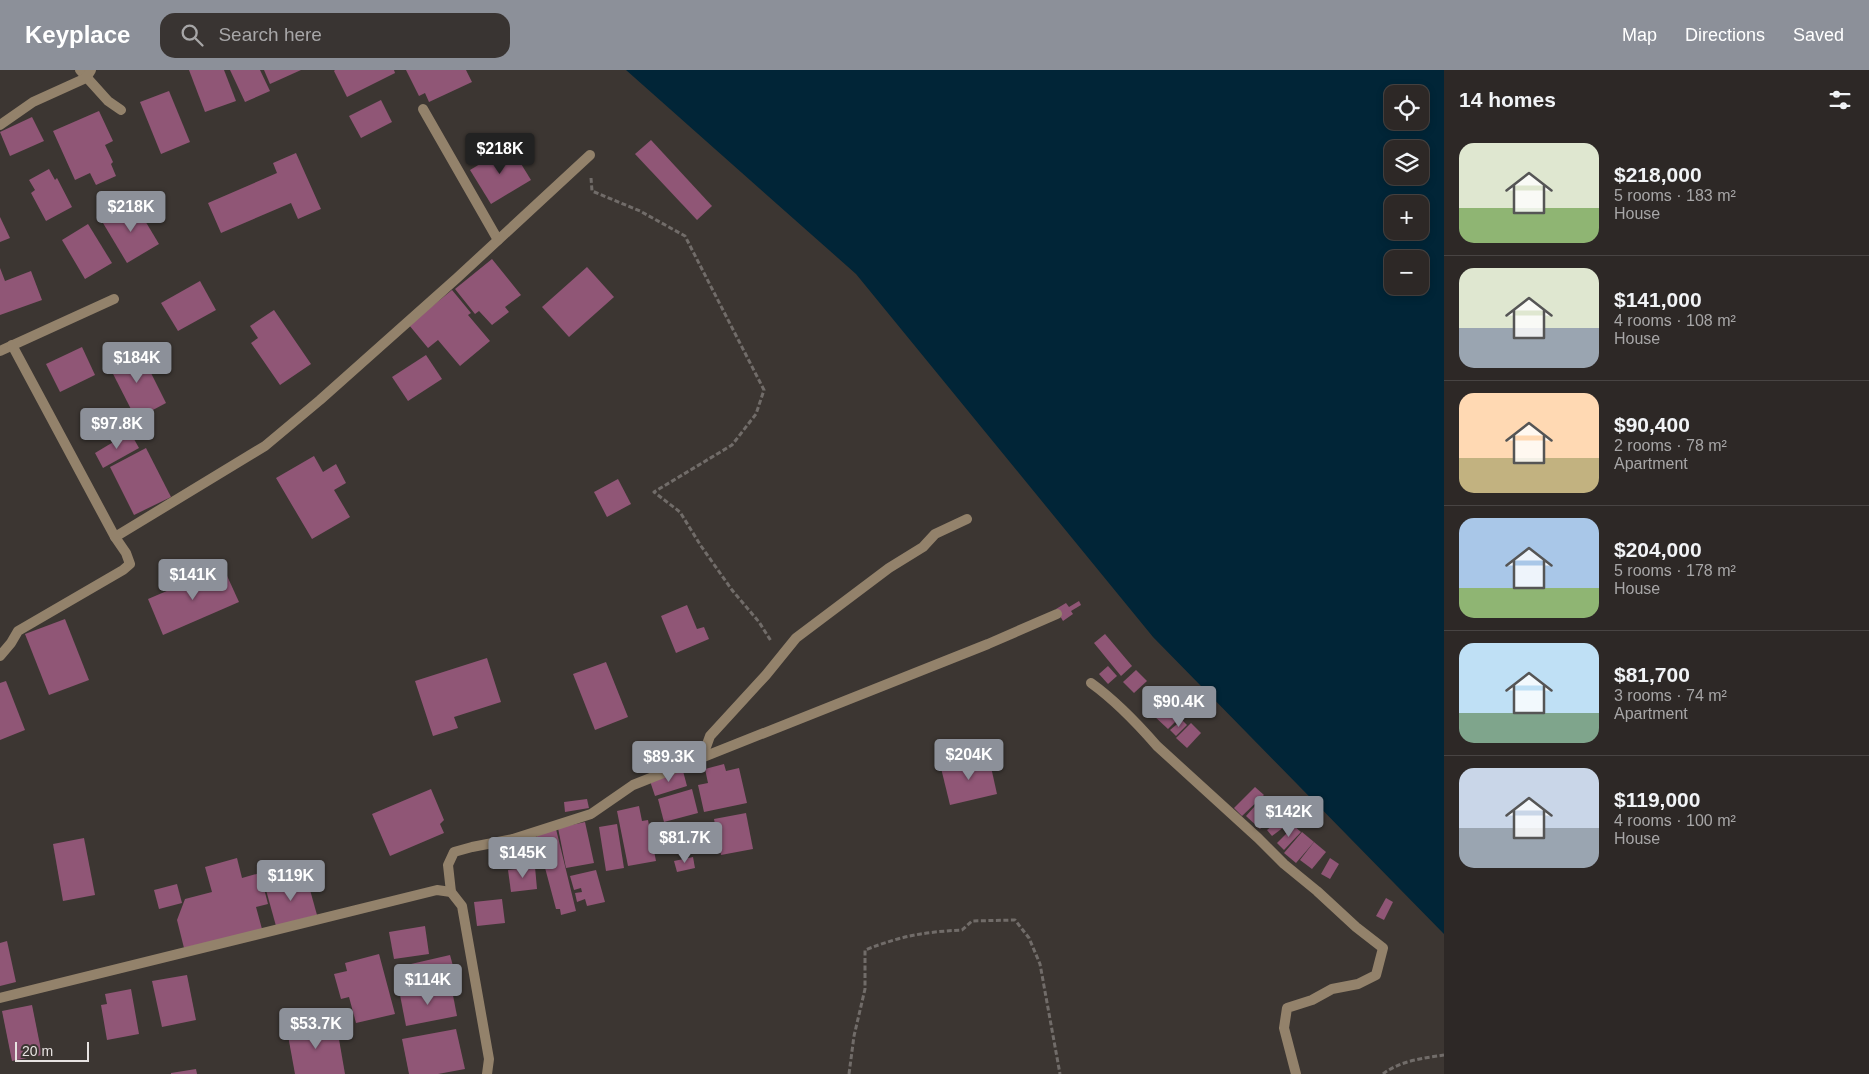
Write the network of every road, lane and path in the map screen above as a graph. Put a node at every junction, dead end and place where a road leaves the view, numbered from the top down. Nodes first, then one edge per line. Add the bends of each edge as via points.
1 (86, 73) edge
2 (423, 109) dead end
3 (121, 110) dead end
4 (0, 125) edge
5 (590, 155) joint
6 (498, 240) junction
7 (114, 299) dead end
8 (12, 345) junction
9 (0, 351) edge
10 (967, 519) dead end
11 (115, 537) junction
12 (1057, 614) dead end
13 (0, 656) edge
14 (781, 656) junction
15 (1091, 683) dead end
16 (702, 758) junction
17 (451, 892) junction
18 (0, 998) edge
19 (1444, 1055) edge
20 (487, 1074) edge
21 (849, 1074) edge
22 (1060, 1074) edge
23 (1296, 1074) edge
24 (1383, 1074) edge

1 - 3 street via 108,101
1 - 4 street via 32,102
2 - 6 street
5 - 6 street
5 - 14 path via 592,191 640,211 684,236 764,390 756,414 732,445 654,492 680,512 700,546
6 - 11 street via 265,446
7 - 8 street
8 - 9 street
8 - 11 street
10 - 14 street via 935,534 922,547 888,568 796,638
11 - 13 street via 130,564 18,631
12 - 16 street
14 - 16 street via 710,736
15 - 23 street via 1284,864 1383,948 1376,976 1358,984 1332,989 1287,1008 1284,1028
16 - 17 street via 632,785 591,814 513,839 454,852 448,865
17 - 18 street via 437,890
17 - 20 street via 462,906 489,1059
19 - 24 path via 1410,1062
21 - 22 path via 865,989 865,950 896,938 962,930 972,921 1015,920 1029,938 1040,964

